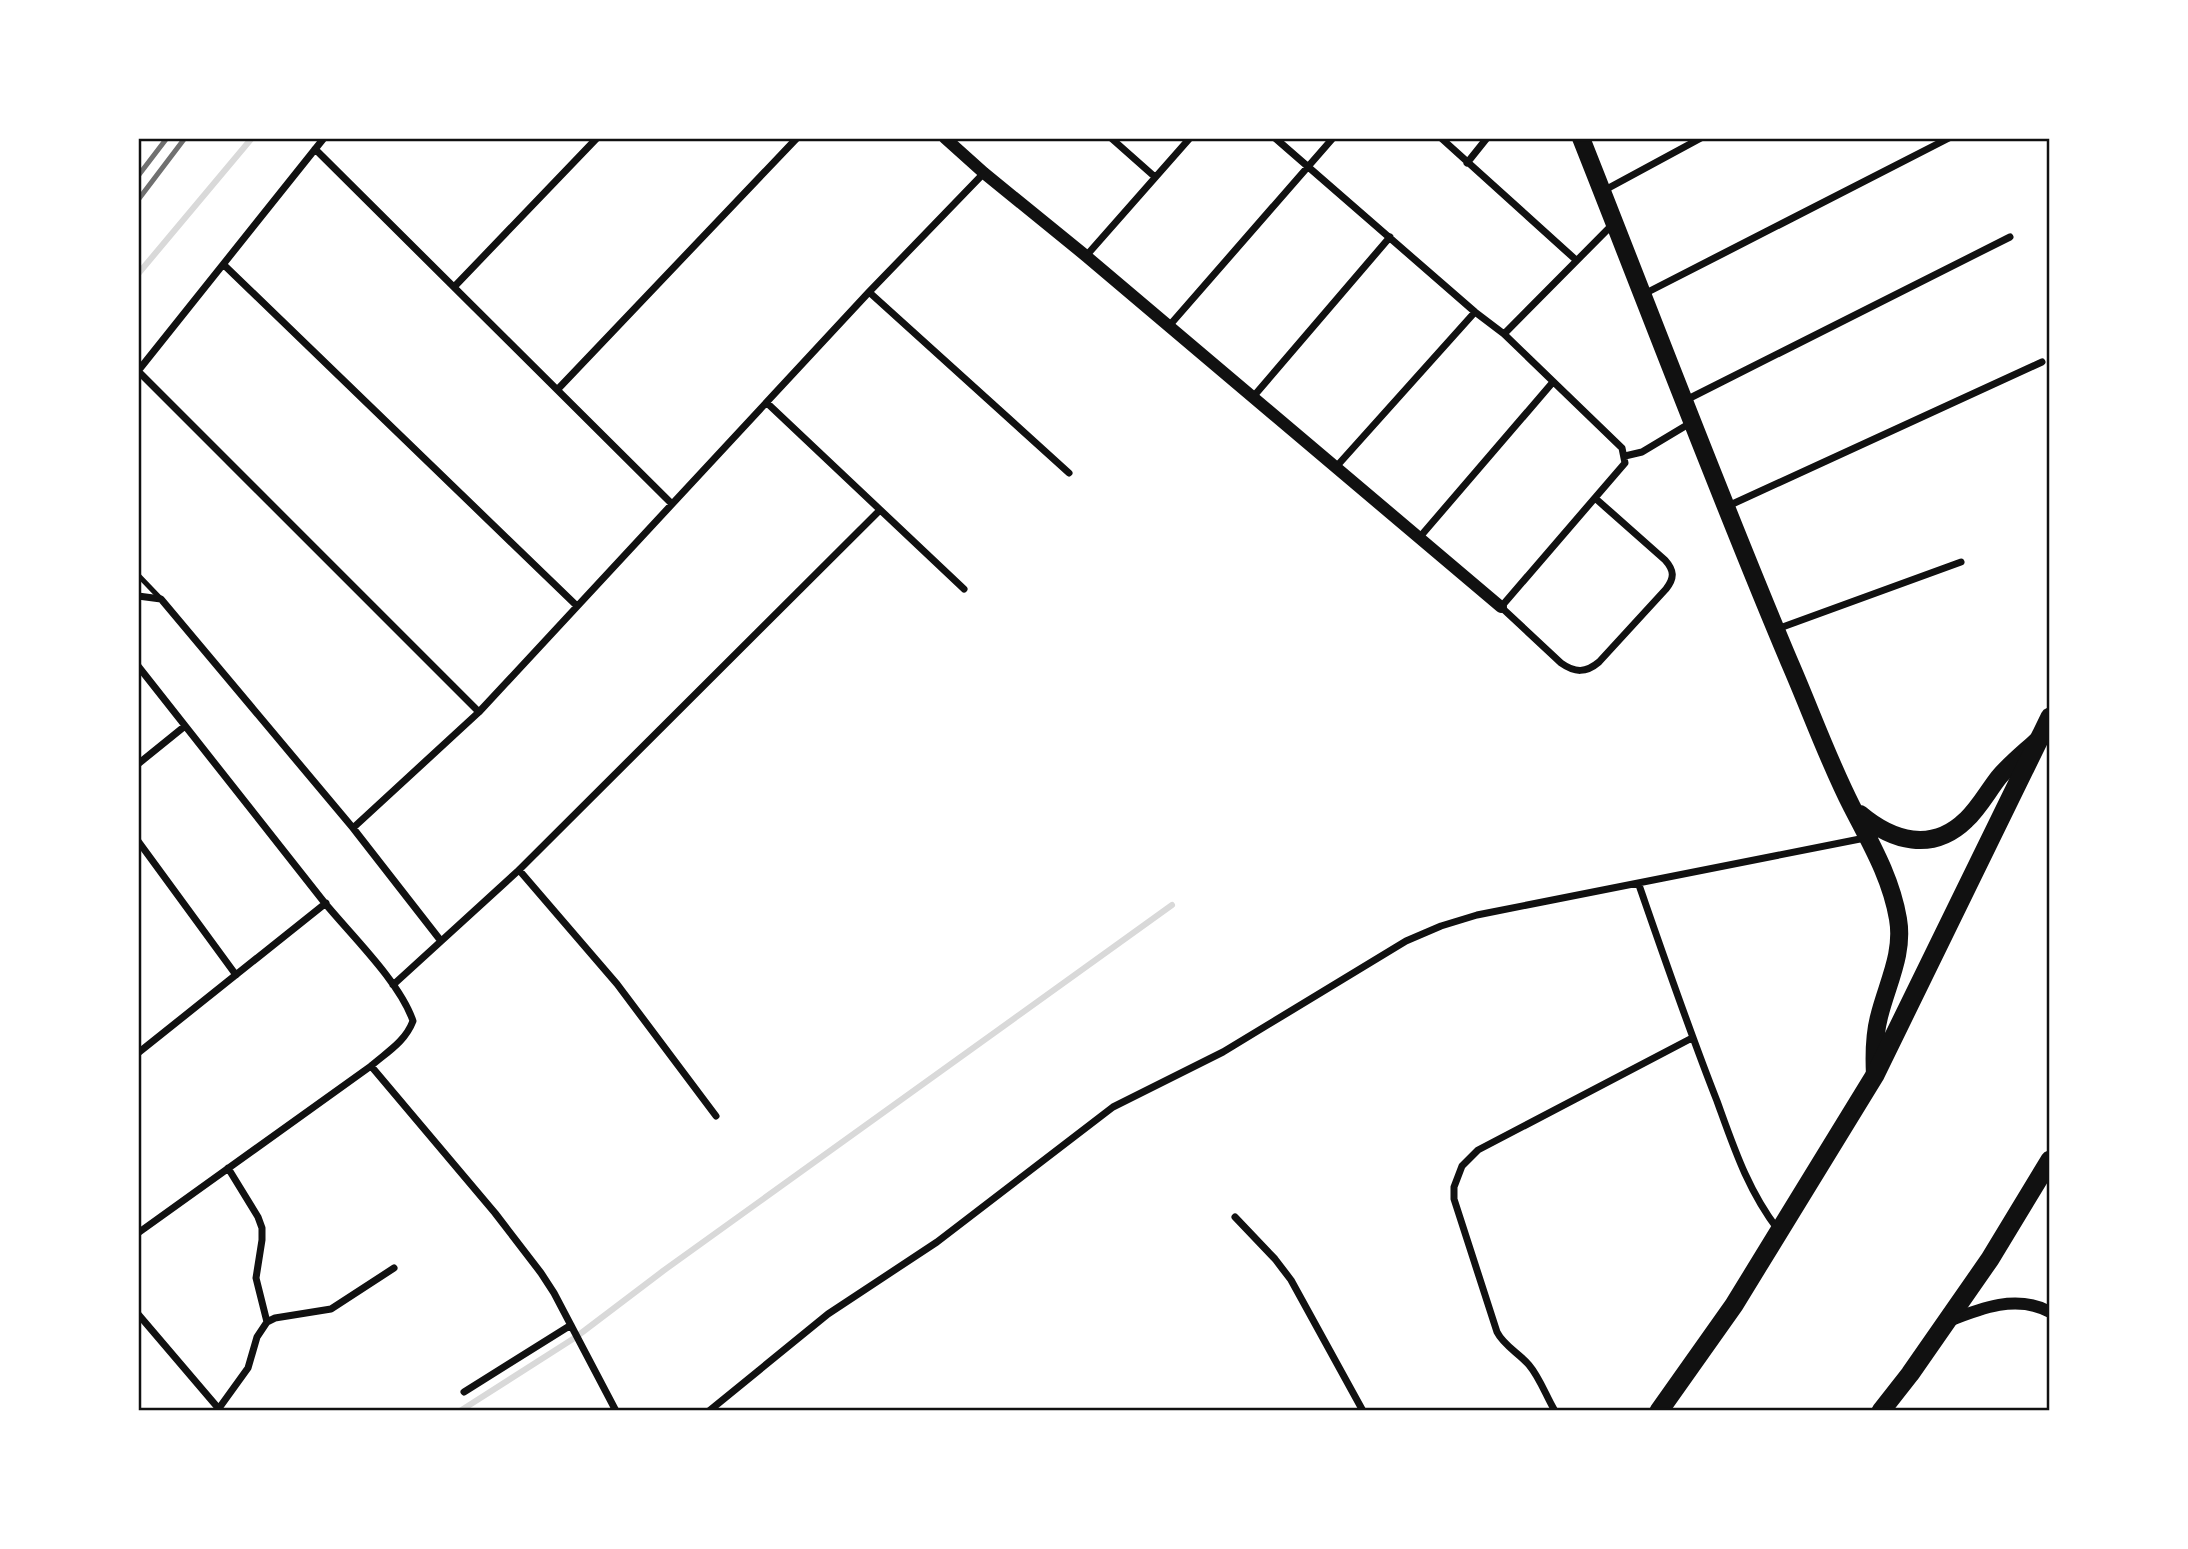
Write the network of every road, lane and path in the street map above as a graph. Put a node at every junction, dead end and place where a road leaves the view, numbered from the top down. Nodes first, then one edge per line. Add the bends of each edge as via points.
1 (324, 138) edge
2 (597, 138) edge
3 (797, 138) edge
4 (945, 138) edge
5 (1111, 138) edge
6 (1190, 138) edge
7 (1275, 138) edge
8 (1333, 138) edge
9 (1441, 138) edge
10 (1487, 138) edge
11 (1581, 138) edge
12 (1701, 138) edge
13 (1949, 138) edge
14 (315, 149) junction
15 (1467, 163) junction
16 (1308, 166) junction
17 (984, 173) junction
18 (1155, 177) junction
19 (1602, 191) junction
20 (1615, 223) junction
21 (1390, 237) junction
22 (2010, 237) dead end
23 (1086, 256) junction
24 (1576, 260) junction
25 (224, 265) junction
26 (455, 286) junction
27 (869, 292) junction
28 (1643, 294) junction
29 (1475, 312) junction
30 (1169, 326) junction
31 (1504, 334) junction
32 (2042, 362) dead end
33 (1553, 382) junction
34 (558, 389) junction
35 (1253, 397) junction
36 (1683, 401) junction
37 (767, 403) junction
38 (1692, 422) junction
39 (1625, 456) junction
40 (1336, 467) junction
41 (1069, 474) dead end
42 (1595, 498) junction
43 (672, 504) junction
44 (1727, 506) junction
45 (880, 510) junction
46 (1419, 538) junction
47 (1961, 562) dead end
48 (138, 575) edge
49 (964, 589) dead end
50 (138, 596) edge
51 (160, 599) junction
52 (577, 606) junction
53 (1501, 607) junction
54 (1776, 629) junction
55 (138, 666) edge
56 (479, 712) junction
57 (2050, 717) edge
58 (185, 726) junction
59 (2038, 740) junction
60 (138, 764) edge
61 (1852, 807) junction
62 (353, 828) junction
63 (1870, 838) junction
64 (138, 841) edge
65 (519, 870) junction
66 (1639, 885) junction
67 (326, 903) junction
68 (440, 941) junction
69 (236, 975) junction
70 (393, 985) junction
71 (1692, 1038) junction
72 (138, 1053) edge
73 (370, 1066) junction
74 (1875, 1075) junction
75 (716, 1116) dead end
76 (2050, 1160) edge
77 (228, 1168) junction
78 (1235, 1217) dead end
79 (1780, 1231) junction
80 (138, 1233) edge
81 (394, 1268) dead end
82 (2050, 1312) edge
83 (138, 1314) edge
84 (1945, 1321) junction
85 (267, 1322) junction
86 (571, 1325) junction
87 (464, 1392) dead end
88 (218, 1410) edge
89 (616, 1411) edge
90 (709, 1411) edge
91 (1363, 1411) edge
92 (1555, 1411) edge
93 (1659, 1411) edge
94 (1881, 1411) edge

1 - 14 street
2 - 26 street
3 - 34 street
4 - 17 street
5 - 18 street
6 - 18 street
7 - 16 street
8 - 16 street
9 - 15 street
10 - 15 street
11 - 19 main road
12 - 19 street
13 - 28 street
14 - 25 street
14 - 26 street
15 - 24 street
16 - 21 street
16 - 30 street
17 - 23 street
17 - 27 street
18 - 23 street
19 - 20 main road
20 - 24 street
20 - 28 main road
21 - 29 street
21 - 35 street
22 - 36 street
23 - 30 street
24 - 31 street
25 - 52 street
25 - 56 street via 138,371
26 - 34 street
27 - 37 street
27 - 41 street
28 - 36 main road
29 - 31 street
29 - 40 street
30 - 35 street
31 - 33 street
32 - 44 street
33 - 39 street via 1617,441
33 - 46 street
34 - 43 street
35 - 40 street
36 - 38 main road
37 - 43 street
37 - 45 street
38 - 39 street via 1642,453
38 - 44 main road
39 - 42 street via 1622,468
40 - 46 street
42 - 53 street
42 - 53 street via 1670,566 1673,574 1666,589 1599,662 1580,672 1561,663
43 - 52 street
44 - 54 main road
45 - 49 street
45 - 65 street
46 - 53 street
47 - 54 street
48 - 51 lane
50 - 51 street
51 - 62 street
52 - 56 street
54 - 61 main road
55 - 58 street
56 - 62 street
57 - 59 highway
58 - 60 street
58 - 67 street
59 - 61 main road via 2001,775 1969,818 1944,835 1899,838
59 - 74 highway
61 - 63 main road
62 - 68 street
63 - 66 street
63 - 74 main road via 1893,898 1900,943 1874,1039
64 - 69 street
65 - 68 street
65 - 75 street via 617,984
66 - 71 street
66 - 90 street via 1477,915 1406,941 1223,1052 1133,1096 1094,1121 937,1242 828,1314
67 - 69 street
67 - 70 street
68 - 70 street
69 - 72 street
70 - 73 street via 414,1021 409,1033
71 - 79 street via 1751,1189
71 - 92 street via 1478,1150 1457,1176 1457,1210 1497,1332 1533,1370
73 - 77 street
73 - 86 street via 495,1213 541,1273
74 - 79 highway
76 - 84 highway via 1990,1259
77 - 80 street
77 - 85 street via 262,1228 257,1278
78 - 91 street via 1291,1280
79 - 93 highway
81 - 85 street via 331,1309
82 - 84 street via 2023,1304 2001,1305
83 - 88 street
84 - 94 highway
85 - 88 street via 257,1337 248,1368
86 - 87 street
86 - 89 street

